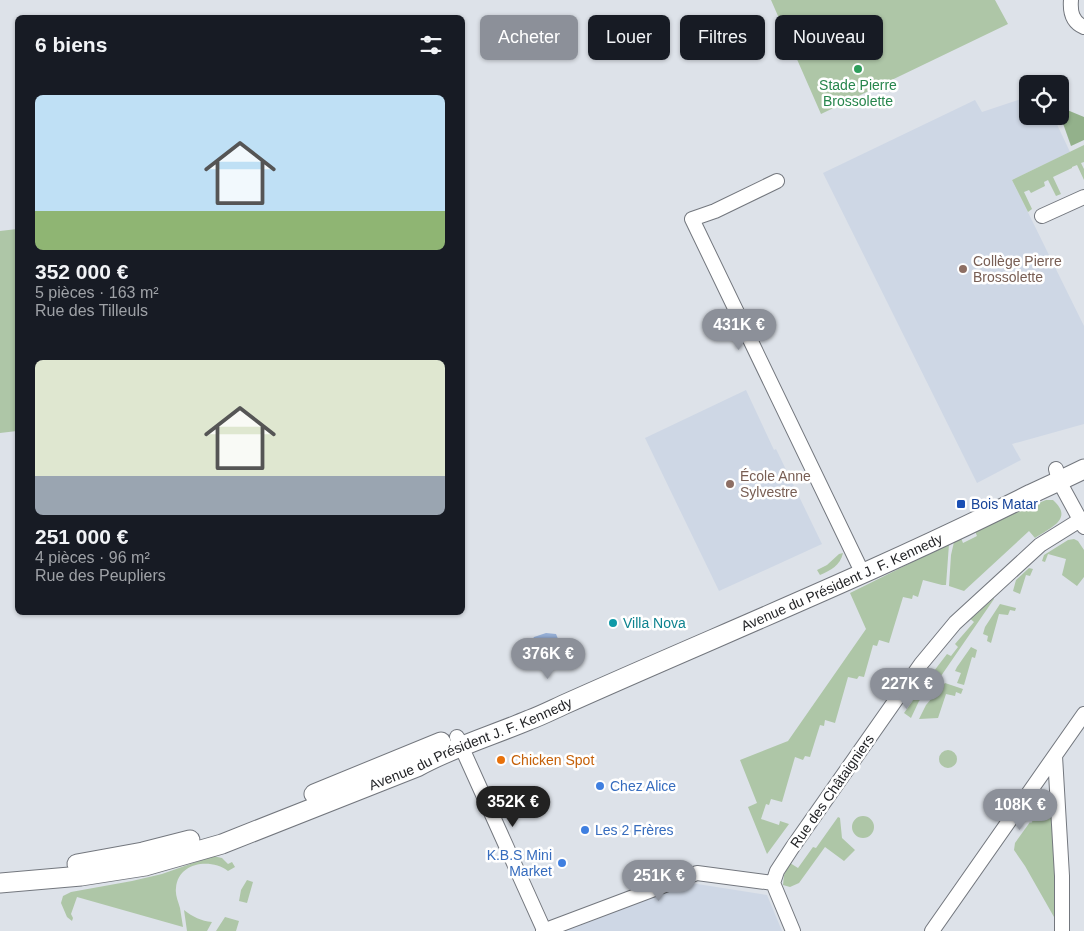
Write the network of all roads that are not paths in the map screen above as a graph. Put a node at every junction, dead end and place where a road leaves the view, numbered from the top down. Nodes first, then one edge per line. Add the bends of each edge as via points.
1 (1071, 0) edge
2 (1084, 27) edge
3 (777, 181) dead end
4 (1084, 196) edge
5 (1042, 216) dead end
6 (1084, 456) edge
7 (1084, 469) edge
8 (1057, 475) junction
9 (1082, 523) edge
10 (860, 568) junction
11 (1084, 714) edge
12 (459, 742) junction
13 (1055, 756) junction
14 (0, 870) edge
15 (0, 883) edge
16 (773, 883) junction
17 (544, 931) edge
18 (793, 931) edge
19 (932, 931) edge
20 (1062, 931) edge

1 - 2 street via 1070,12
3 - 10 street via 692,220
4 - 5 street
6 - 8 main road, Avenue du Président J. F. Kennedy
7 - 8 main road, Avenue du Président J. F. Kennedy
8 - 9 street
8 - 10 main road, Avenue du Président J. F. Kennedy via 1031,494
9 - 16 street, Rue des Châtaigniers via 1040,545 956,623 922,664 792,848
10 - 12 main road, Avenue du Président J. F. Kennedy via 796,604 529,720
11 - 13 street
12 - 14 main road, Avenue du Président J. F. Kennedy via 428,747 221,832 89,862
12 - 15 main road, Avenue du Président J. F. Kennedy via 417,767 222,844 145,866
12 - 17 street
13 - 19 street
13 - 20 street
16 - 17 street via 697,872
16 - 18 street

